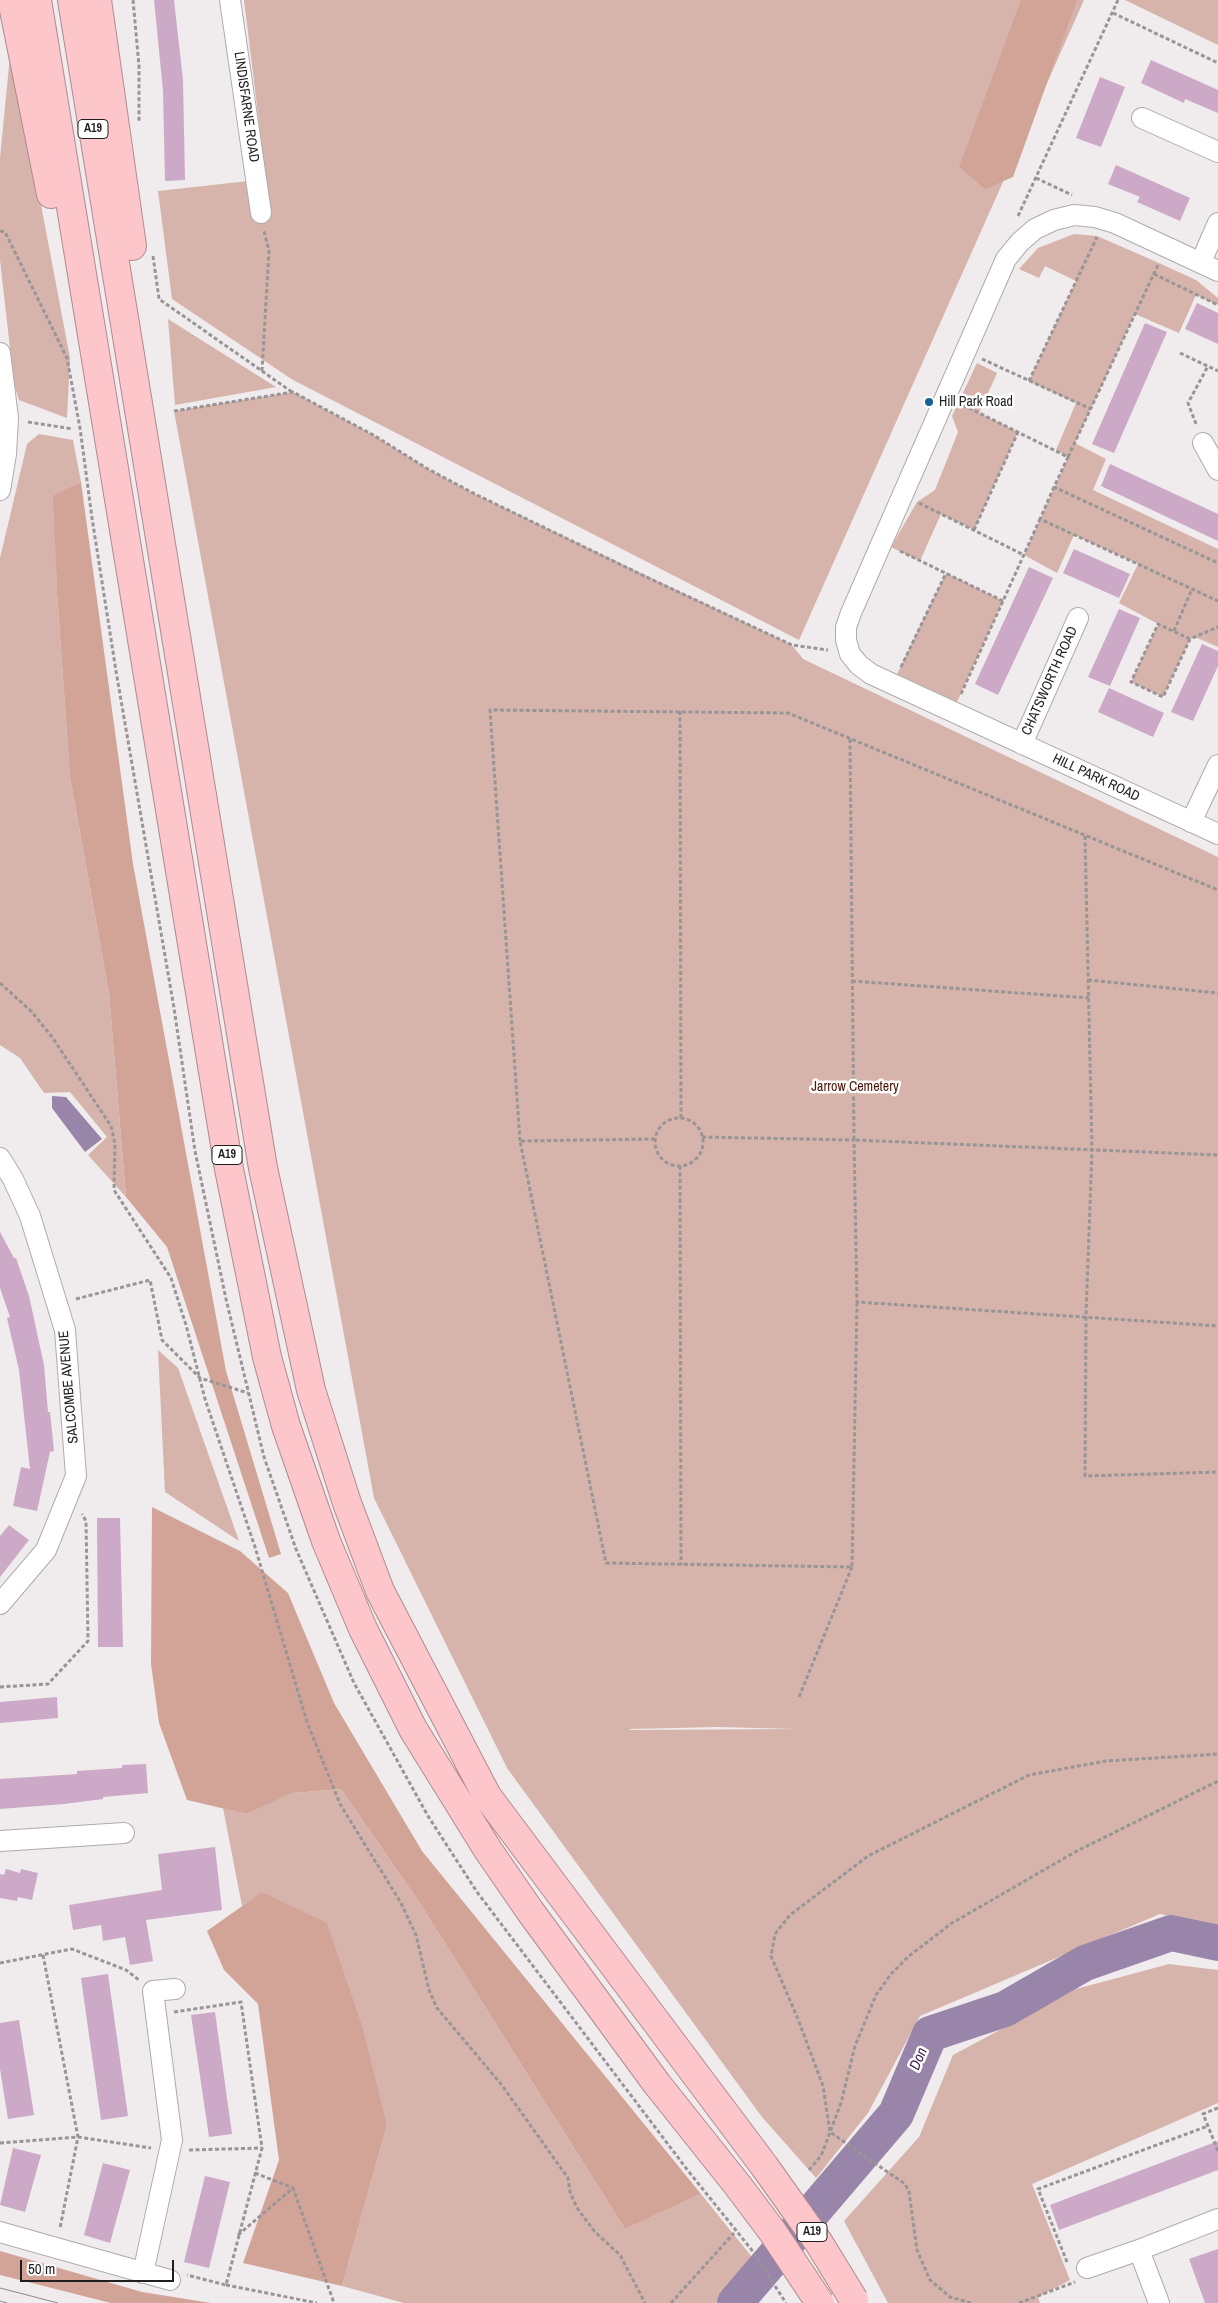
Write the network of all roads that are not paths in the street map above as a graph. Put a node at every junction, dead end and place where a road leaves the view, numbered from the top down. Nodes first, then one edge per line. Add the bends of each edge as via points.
1 (12, 0) edge
2 (37, 0) edge
3 (72, 0) edge
4 (97, 0) edge
5 (230, 0) edge
6 (1142, 118) dead end
7 (1218, 152) edge
8 (261, 213) road end
9 (1218, 223) edge
10 (1209, 267) edge
11 (0, 353) edge
12 (1204, 442) road end
13 (1218, 470) edge
14 (0, 490) edge
15 (155, 505) junction
16 (120, 513) junction
17 (1078, 618) dead end
18 (1022, 744) junction
19 (1218, 765) edge
20 (1192, 822) junction
21 (1218, 834) edge
22 (0, 1158) edge
23 (0, 1604) edge
24 (124, 1833) dead end
25 (0, 1841) edge
26 (176, 1989) dead end
27 (1218, 2219) edge
28 (0, 2232) edge
29 (1139, 2250) junction
30 (1076, 2272) road end
31 (143, 2273) junction
32 (170, 2280) road end
33 (855, 2302) edge
34 (820, 2303) edge
35 (1159, 2303) edge

1 - 16 highway via 85,365
2 - 16 highway, A19
3 - 15 highway, A19
4 - 15 highway via 136,276 149,402
5 - 8 street, LINDISFARNE ROAD
6 - 7 street
9 - 10 street
10 - 18 street, HILL PARK ROAD via 1105,220 1074,215 1035,229 1020,242 1006,258 846,627 850,654 859,666
11 - 14 street via 8,418
12 - 13 street
15 - 33 highway, A19, bridge via 263,1168 310,1390 380,1590 488,1796 765,2167 819,2243
16 - 34 highway, A19, bridge via 253,1289 286,1426 326,1541 363,1629 413,1730 488,1850 657,2084 772,2231
17 - 18 street, CHATSWORTH ROAD
18 - 20 street, HILL PARK ROAD
19 - 20 street
20 - 21 street, HILL PARK ROAD
22 - 23 street, SALCOMBE AVENUE via 30,1216 65,1330 76,1476 46,1550
24 - 25 street
26 - 31 street via 153,1991 172,2140
27 - 29 street
28 - 31 street
29 - 30 street
29 - 35 street
31 - 32 street

